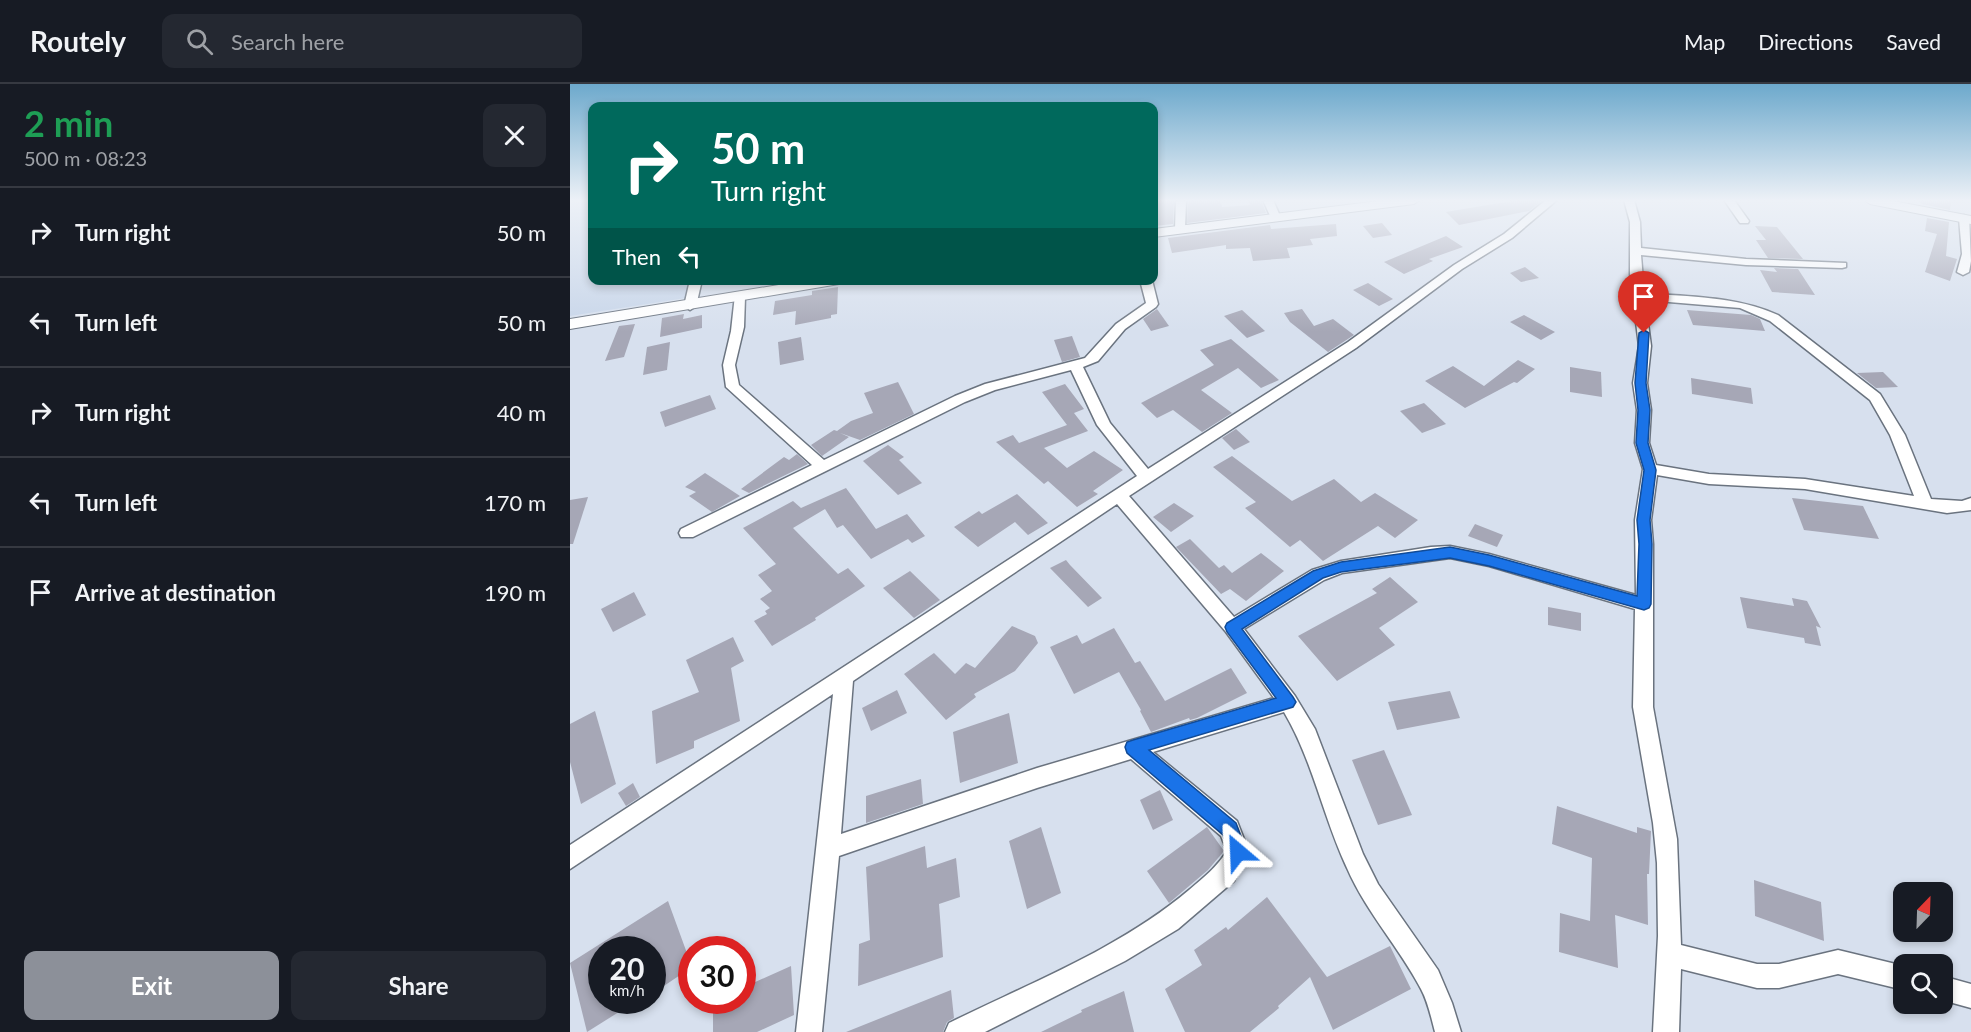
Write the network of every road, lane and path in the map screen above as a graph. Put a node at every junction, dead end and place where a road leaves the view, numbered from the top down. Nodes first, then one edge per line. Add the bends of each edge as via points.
1 (1495, 244) edge
2 (1635, 244) edge
3 (1635, 251) junction
4 (1969, 255) edge
5 (1842, 265) dead end
6 (1963, 272) dead end
7 (695, 285) edge
8 (810, 285) edge
9 (1147, 285) edge
10 (1638, 296) junction
11 (739, 297) junction
12 (690, 306) junction
13 (570, 324) edge
14 (1076, 366) junction
15 (822, 466) junction
16 (1650, 470) junction
17 (1147, 479) junction
18 (1119, 495) junction
19 (1925, 504) junction
20 (1971, 504) edge
21 (687, 533) dead end
22 (1644, 604) junction
23 (1232, 627) junction
24 (844, 679) junction
25 (1288, 702) junction
26 (1133, 747) junction
27 (830, 849) junction
28 (571, 855) edge
29 (1670, 954) junction
30 (1893, 975) edge
31 (1953, 991) edge
32 (1971, 996) edge
33 (809, 1032) edge
34 (958, 1032) edge
35 (1448, 1032) edge
36 (1666, 1032) edge

1 - 17 street via 1352,345
2 - 3 street
3 - 5 street via 1746,262
3 - 10 street
4 - 6 street
7 - 12 street
8 - 11 street
9 - 14 street via 1152,304 1136,312 1109,337 1096,357
10 - 16 street via 1645,346 1640,383 1644,410 1642,443
10 - 19 street via 1741,305 1774,318 1880,403 1894,427
11 - 12 street
11 - 15 street via 728,372 733,387
12 - 13 street
14 - 15 street via 970,395
14 - 17 street via 1104,425
15 - 21 street
16 - 19 street via 1709,479 1805,484
16 - 22 street via 1643,520
17 - 18 street
18 - 23 street
18 - 24 street
19 - 20 street
22 - 23 street via 1450,552 1341,567 1318,575
22 - 29 street via 1643,707 1666,837
23 - 25 street
24 - 27 street
24 - 28 street
25 - 26 street
25 - 35 street via 1308,735 1354,860 1370,892 1429,979
26 - 27 street
26 - 34 street via 1229,829 1238,852 1226,873 1170,921 1117,953
27 - 33 street
29 - 30 street via 1757,976 1779,976 1838,962
29 - 36 street
31 - 32 street

